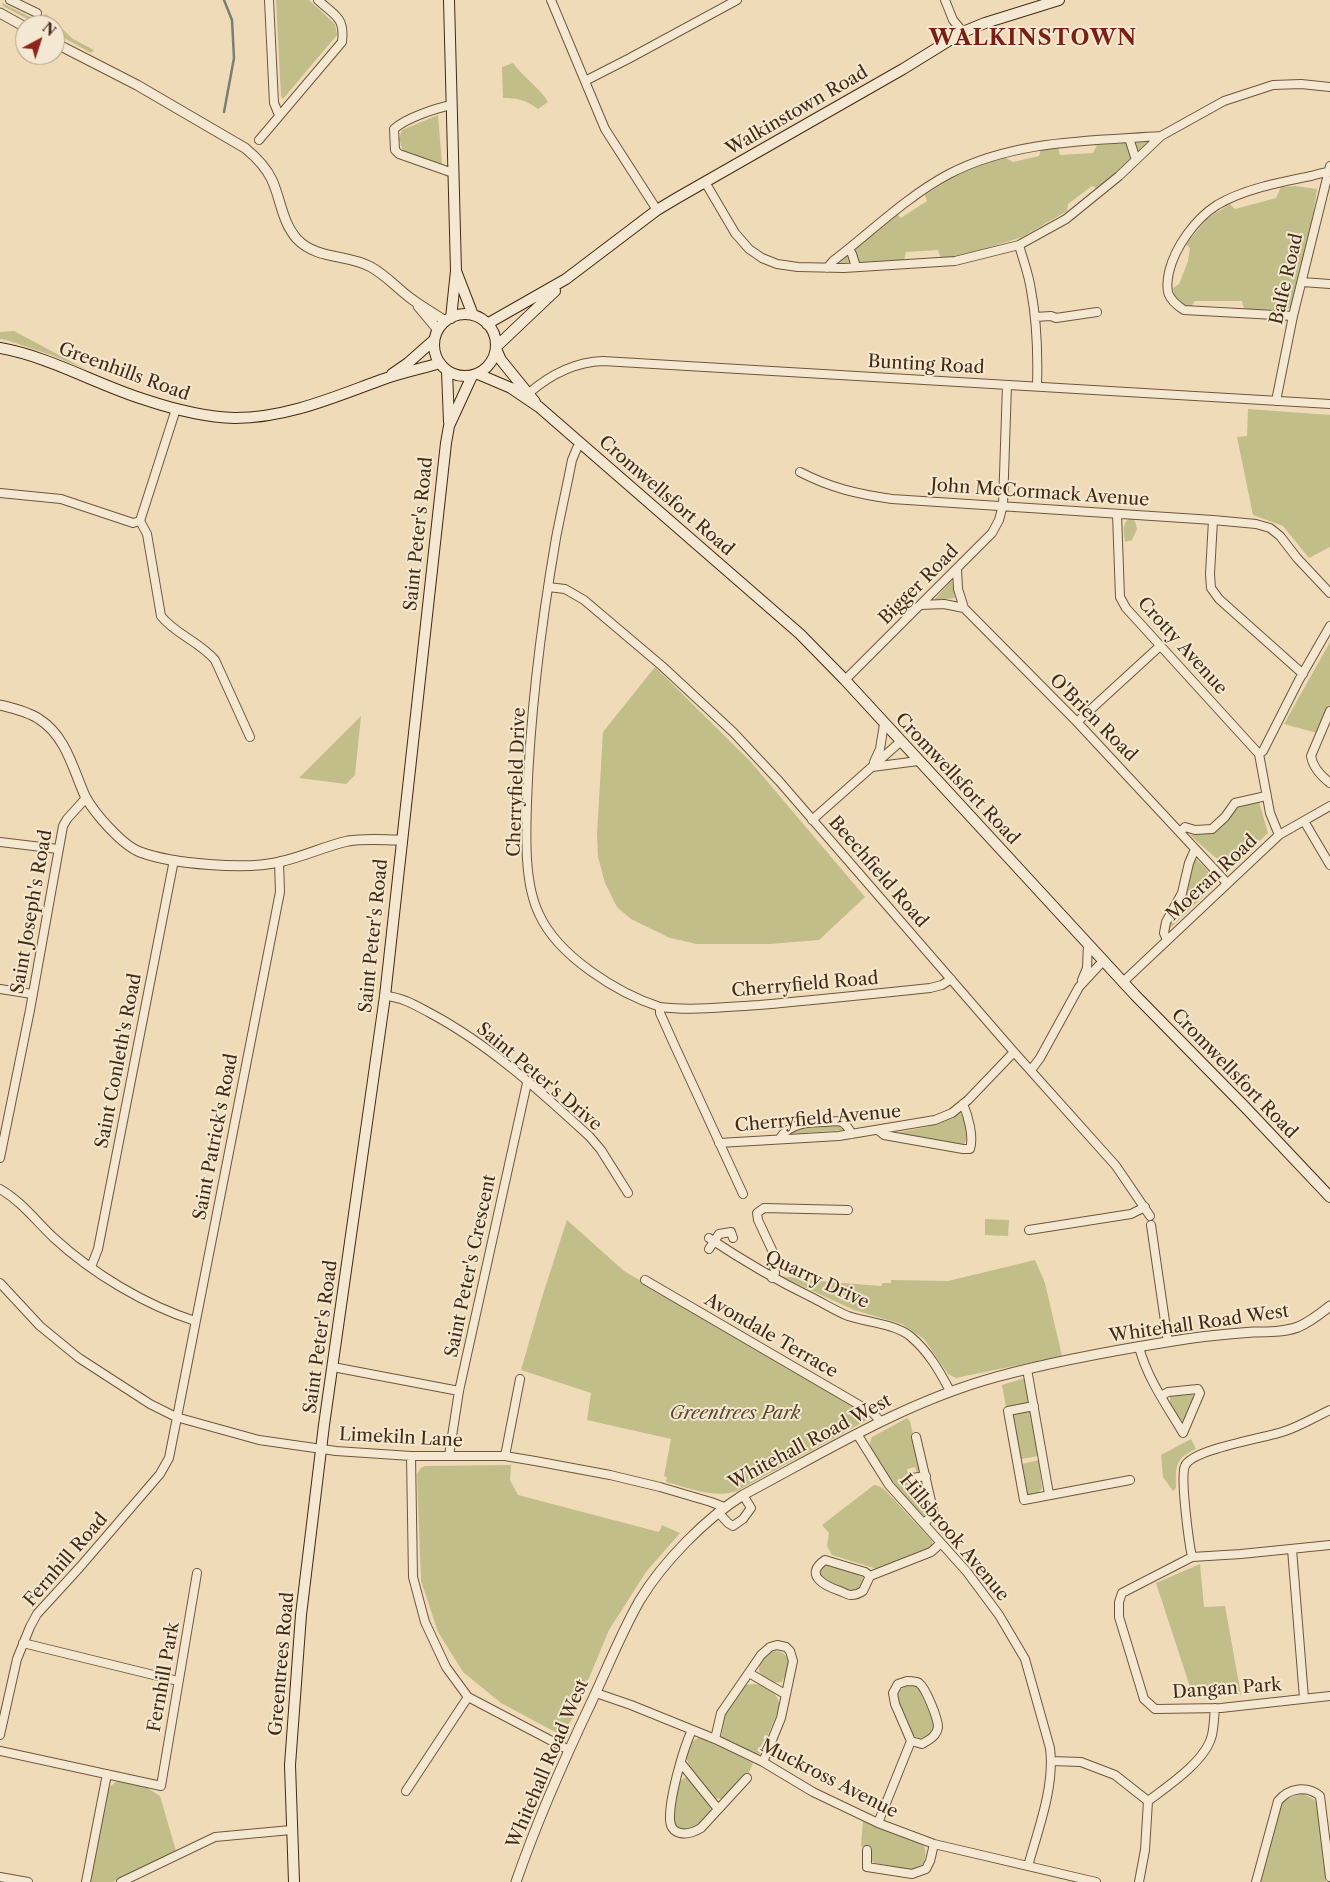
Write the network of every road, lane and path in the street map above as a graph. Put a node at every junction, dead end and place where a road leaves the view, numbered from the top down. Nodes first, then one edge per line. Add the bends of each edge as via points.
1 (10, 0) edge
2 (269, 0) edge
3 (318, 0) edge
4 (449, 0) edge
5 (551, 0) edge
6 (737, 0) edge
7 (945, 0) edge
8 (1059, 0) edge
9 (0, 13) edge
10 (37, 13) dead end
11 (15, 21) edge
12 (962, 32) junction
13 (65, 48) edge
14 (585, 81) junction
15 (1330, 87) edge
16 (452, 105) junction
17 (279, 115) junction
18 (1161, 136) junction
19 (1130, 138) junction
20 (259, 140) dead end
21 (1136, 160) junction
22 (1329, 170) edge
23 (453, 173) junction
24 (704, 182) junction
25 (657, 210) junction
26 (1019, 245) junction
27 (849, 249) junction
28 (856, 267) junction
29 (827, 268) junction
30 (456, 271) junction
31 (566, 279) junction
32 (1302, 282) junction
33 (1330, 284) edge
34 (414, 300) junction
35 (1097, 312) dead end
36 (473, 315) junction
37 (1293, 316) junction
38 (1035, 317) junction
39 (448, 319) junction
40 (488, 324) junction
41 (438, 330) junction
42 (434, 340) junction
43 (0, 348) edge
44 (496, 348) junction
45 (444, 367) junction
46 (474, 375) junction
47 (382, 380) junction
48 (1007, 385) junction
49 (1037, 386) junction
50 (528, 393) junction
51 (1276, 400) junction
52 (1330, 404) edge
53 (538, 407) junction
54 (176, 409) junction
55 (449, 426) junction
56 (581, 443) junction
57 (800, 472) dead end
58 (0, 493) edge
59 (1003, 505) junction
60 (1117, 514) junction
61 (1213, 520) junction
62 (140, 521) junction
63 (957, 569) junction
64 (548, 587) junction
65 (1330, 593) edge
66 (920, 605) junction
67 (964, 608) junction
68 (1330, 626) edge
69 (1160, 646) junction
70 (1303, 674) junction
71 (845, 680) junction
72 (0, 705) edge
73 (1330, 711) edge
74 (1078, 722) junction
75 (884, 724) junction
76 (250, 737) dead end
77 (900, 742) junction
78 (1259, 754) junction
79 (918, 761) junction
80 (872, 766) junction
81 (1330, 784) edge
82 (1266, 796) junction
83 (86, 798) junction
84 (1330, 806) edge
85 (812, 820) junction
86 (1304, 821) junction
87 (1180, 832) junction
88 (1279, 835) junction
89 (402, 840) junction
90 (0, 842) edge
91 (58, 849) junction
92 (1195, 849) junction
93 (174, 860) junction
94 (278, 862) junction
95 (1330, 864) edge
96 (1227, 883) junction
97 (1167, 940) junction
98 (1088, 944) junction
99 (1103, 961) junction
100 (951, 979) junction
101 (1123, 982) junction
102 (1079, 987) junction
103 (0, 989) edge
104 (32, 994) junction
105 (385, 996) junction
106 (660, 1007) junction
107 (1014, 1052) junction
108 (1031, 1070) junction
109 (528, 1083) junction
110 (963, 1104) junction
111 (878, 1130) junction
112 (852, 1134) junction
113 (780, 1138) junction
114 (720, 1142) junction
115 (0, 1158) edge
116 (0, 1189) edge
117 (628, 1193) dead end
118 (743, 1194) dead end
119 (1330, 1197) edge
120 (1145, 1207) junction
121 (848, 1210) dead end
122 (1150, 1216) dead end
123 (1151, 1225) dead end
124 (1029, 1230) dead end
125 (733, 1238) dead end
126 (91, 1267) junction
127 (772, 1278) junction
128 (645, 1280) dead end
129 (0, 1283) edge
130 (1330, 1306) edge
131 (195, 1321) junction
132 (1168, 1342) junction
133 (1139, 1347) junction
134 (333, 1367) junction
135 (1027, 1369) junction
136 (520, 1379) dead end
137 (459, 1391) junction
138 (950, 1391) junction
139 (1161, 1396) junction
140 (1034, 1406) junction
141 (1330, 1410) edge
142 (176, 1417) junction
143 (880, 1422) junction
144 (857, 1434) junction
145 (916, 1437) dead end
146 (321, 1449) junction
147 (411, 1456) junction
148 (449, 1456) junction
149 (505, 1456) junction
150 (926, 1476) junction
151 (912, 1478) dead end
152 (1130, 1480) dead end
153 (1048, 1494) junction
154 (743, 1495) junction
155 (721, 1509) junction
156 (924, 1524) junction
157 (941, 1543) junction
158 (1330, 1545) edge
159 (1292, 1549) junction
160 (1192, 1557) junction
161 (197, 1574) dead end
162 (870, 1576) junction
163 (23, 1643) junction
164 (749, 1673) junction
165 (178, 1681) junction
166 (596, 1694) junction
167 (785, 1694) junction
168 (1330, 1696) edge
169 (468, 1697) junction
170 (1304, 1698) junction
171 (1215, 1708) junction
172 (692, 1730) junction
173 (0, 1735) edge
174 (715, 1739) junction
175 (911, 1741) junction
176 (569, 1750) junction
177 (0, 1751) edge
178 (1052, 1761) junction
179 (763, 1762) junction
180 (681, 1763) junction
181 (107, 1774) junction
182 (747, 1778) dead end
183 (406, 1791) dead end
184 (1148, 1801) junction
185 (718, 1809) junction
186 (878, 1823) junction
187 (291, 1830) junction
188 (934, 1844) junction
189 (866, 1850) dead end
190 (1028, 1866) junction
191 (0, 1877) edge
192 (1330, 1877) edge
193 (1085, 1881) edge
194 (28, 1882) edge
195 (86, 1882) edge
196 (121, 1882) edge
197 (294, 1882) edge
198 (516, 1882) edge
199 (1096, 1882) edge
200 (1138, 1882) edge
201 (1256, 1882) edge

1 - 10 street
2 - 17 street via 274,103
3 - 17 street via 338,18 343,27 342,42
4 - 16 main road
5 - 14 street
6 - 14 street
7 - 12 street
8 - 12 main road, Walkinstown Road
9 - 11 street
12 - 24 main road, Walkinstown Road
13 - 34 street via 137,85 245,148 271,177 286,224 298,239 321,253 372,268
14 - 25 street via 615,147
15 - 18 street via 1273,85 1224,100
16 - 23 main road
16 - 23 street via 400,124 394,129 394,150
17 - 20 street
18 - 19 street
18 - 21 street
19 - 21 street
19 - 27 street via 1044,144 994,156 948,174 909,200
21 - 26 street via 1066,219
22 - 32 street, Balfe Road
22 - 37 street via 1276,182 1218,205 1203,216 1181,243 1171,264 1166,288 1174,303 1184,310
23 - 30 main road
24 - 25 main road, Walkinstown Road
24 - 29 street via 735,233 749,249 777,264
25 - 31 main road, Walkinstown Road
26 - 28 street via 955,261
26 - 38 street
27 - 28 street
27 - 29 street
28 - 29 street
30 - 36 main road
30 - 39 main road
31 - 40 main road, Walkinstown Road
31 - 44 main road, Walkinstown Road
32 - 33 street
32 - 37 street, Balfe Road
34 - 39 street
34 - 41 street
35 - 38 street via 1056,318
36 - 39 main road
36 - 40 main road
37 - 51 street, Balfe Road
38 - 49 street
39 - 41 main road
40 - 44 main road via 495,336
41 - 42 main road
42 - 45 main road via 436,356
42 - 47 main road, Greenhills Road
43 - 54 main road, Greenhills Road via 24,352 144,400
44 - 46 main road via 490,364
44 - 50 main road, Cromwellsfort Road via 500,360
45 - 46 main road via 463,376
45 - 47 main road, Greenhills Road
45 - 55 main road, Saint Peter's Road
46 - 53 main road, Cromwellsfort Road via 510,388
46 - 55 main road, Saint Peter's Road
47 - 54 main road, Greenhills Road via 315,405 255,417 218,417
48 - 49 street, Bunting Road
48 - 50 street, Bunting Road via 603,361 582,363 558,372
48 - 59 street, Bigger Road
49 - 51 street, Bunting Road
50 - 53 main road, Cromwellsfort Road
51 - 52 street, Bunting Road
53 - 56 main road, Cromwellsfort Road
54 - 62 street
55 - 89 main road, Saint Peter's Road
56 - 64 street, Cherryfield Drive via 572,460
56 - 71 main road, Cromwellsfort Road via 795,630
57 - 59 street, John McCormack Avenue via 855,494
58 - 62 street via 60,499 133,524
59 - 60 street, John McCormack Avenue
59 - 63 street, Bigger Road via 992,533
60 - 61 street, John McCormack Avenue
60 - 69 street, Crotty Avenue via 1120,597
61 - 65 street, John McCormack Avenue via 1270,528
61 - 70 street via 1211,588 1219,599
62 - 76 street via 147,534 161,616 208,651 215,660
63 - 66 street, Bigger Road
63 - 67 street via 958,589
64 - 85 street, Beechfield Road via 565,589 584,600 662,666 733,732
64 - 106 street, Cherryfield Drive via 528,770 527,823 533,898 548,928 583,965 609,985
66 - 67 street via 944,604
66 - 71 street, Bigger Road
67 - 74 street, O'Brien Road
68 - 70 street
69 - 74 street
69 - 78 street, Crotty Avenue
70 - 78 street
71 - 75 main road, Cromwellsfort Road
72 - 83 street via 39,718 54,732 66,749
73 - 81 street via 1311,756 1312,763
74 - 87 street, O'Brien Road
75 - 77 main road, Cromwellsfort Road
75 - 80 street via 880,749
77 - 79 main road, Cromwellsfort Road
77 - 80 street
78 - 82 street
79 - 80 street
79 - 98 main road, Cromwellsfort Road
80 - 85 street
82 - 87 street via 1235,803 1212,829 1186,827
82 - 88 street
83 - 91 street, Saint Joseph's Road via 63,826
83 - 93 street via 126,844 138,851
84 - 86 street, Moeran Road
85 - 100 street, Beechfield Road
86 - 88 street, Moeran Road
86 - 95 street
87 - 92 street, O'Brien Road
88 - 96 street, Moeran Road
89 - 94 street via 350,841
89 - 105 main road, Saint Peter's Road
90 - 91 street
91 - 104 street, Saint Joseph's Road
92 - 96 street, O'Brien Road
92 - 97 street via 1182,894 1166,922 1164,933
93 - 94 street via 238,866
93 - 126 street, Saint Conleth's Road via 98,1249
94 - 131 street, Saint Patrick's Road via 279,902
96 - 97 street, Moeran Road
97 - 101 street, Moeran Road
98 - 99 main road, Cromwellsfort Road
98 - 102 street via 1087,968
99 - 101 main road, Cromwellsfort Road
99 - 102 street
100 - 106 street, Cherryfield Road via 930,988 830,999 712,1008
100 - 107 street, Beechfield Road
101 - 119 main road, Cromwellsfort Road
102 - 108 street
103 - 104 street
104 - 115 street, Saint Joseph's Road
105 - 109 street, Saint Peter's Drive via 404,999 441,1018 484,1046
105 - 134 main road, Saint Peter's Road
106 - 114 street
107 - 108 street, Beechfield Road
107 - 110 street, Cherryfield Avenue
108 - 120 street, Beechfield Road via 1116,1166
109 - 117 street, Saint Peter's Drive via 590,1137
109 - 137 street, Saint Peter's Crescent
110 - 111 street, Cherryfield Avenue via 935,1120
110 - 111 street via 972,1144 970,1149 884,1135
111 - 112 street, Cherryfield Avenue
112 - 113 street, Cherryfield Avenue
112 - 113 street via 840,1121 808,1122 792,1127
113 - 114 street, Cherryfield Avenue
114 - 118 street
116 - 126 street
120 - 122 street, Beechfield Road
120 - 124 street via 1131,1214
121 - 127 street via 764,1208 757,1213 772,1250 775,1273
123 - 132 street
125 - 127 street, Quarry Drive via 731,1232 719,1234 710,1243
126 - 131 street via 144,1299
127 - 138 street, Quarry Drive via 848,1316 908,1334 925,1350
128 - 143 street, Avondale Terrace via 873,1413
129 - 142 street, Limekiln Lane via 40,1326 79,1358
130 - 132 street, Whitehall Road West via 1297,1328
131 - 142 street, Saint Patrick's Road
132 - 133 street, Whitehall Road West
133 - 135 street, Whitehall Road West
133 - 139 street
134 - 137 street
134 - 146 main road, Saint Peter's Road
135 - 138 street, Whitehall Road West
135 - 140 street
136 - 149 street
137 - 148 street, Saint Peter's Crescent
138 - 143 street, Whitehall Road West
139 - 139 street via 1168,1392 1198,1389 1200,1393 1183,1433
140 - 153 street
140 - 153 street via 1008,1411 1024,1500
141 - 160 street via 1284,1432 1190,1459 1184,1466 1184,1486
142 - 146 street, Limekiln Lane via 259,1440
142 - 163 street, Fernhill Road via 169,1458 160,1474 37,1614
143 - 144 street, Whitehall Road West
144 - 154 street, Whitehall Road West
144 - 156 street, Hillsbrook Avenue via 882,1475
145 - 150 street
146 - 147 street, Limekiln Lane
146 - 187 main road, Greentrees Road via 301,1615 290,1765
147 - 148 street, Limekiln Lane
147 - 169 street via 416,1587 433,1641 446,1667
148 - 149 street, Limekiln Lane
149 - 155 street, Limekiln Lane via 660,1487
150 - 151 street
150 - 156 street via 934,1514
152 - 153 street
154 - 155 street, Whitehall Road West
154 - 155 street, Limekiln Lane via 751,1508 733,1526
155 - 166 street, Whitehall Road West via 668,1562 652,1583 629,1622
156 - 157 street, Hillsbrook Avenue
157 - 162 street via 931,1552
157 - 178 street, Hillsbrook Avenue via 999,1615 1025,1659
158 - 159 street, Dangan Park
159 - 160 street, Dangan Park
159 - 170 street, Dangan Park
160 - 171 street, Dangan Park via 1122,1593 1119,1617 1144,1699 1155,1709
161 - 165 street, Fernhill Park
162 - 162 street via 863,1591 851,1595 822,1585 816,1575 825,1560
163 - 165 street
163 - 173 street, Fernhill Road
164 - 167 street
164 - 167 street via 770,1647 786,1648 793,1662
164 - 174 street via 721,1713
165 - 181 street, Fernhill Park via 161,1786
166 - 172 street, Muckross Avenue
166 - 176 street, Whitehall Road West
167 - 179 street via 781,1718
168 - 170 street, Dangan Park
169 - 176 street
169 - 183 street
170 - 171 street, Dangan Park
171 - 184 street via 1212,1736 1207,1748 1190,1767
172 - 174 street, Muckross Avenue
172 - 180 street
174 - 179 street, Muckross Avenue
175 - 175 street via 893,1693 898,1684 907,1681 919,1684 925,1691 938,1728 933,1738 922,1744
175 - 186 street
176 - 198 street, Whitehall Road West via 530,1840
177 - 181 street
178 - 184 street via 1081,1762 1115,1774
178 - 190 street, Hillsbrook Avenue via 1045,1809
179 - 186 street, Muckross Avenue via 813,1792
180 - 185 street
180 - 185 street via 669,1818 675,1830 692,1834
181 - 195 street
182 - 185 street
184 - 200 street via 1145,1850
186 - 188 street, Muckross Avenue
187 - 196 street via 215,1837
187 - 197 main road, Greentrees Road
188 - 189 street via 926,1870 912,1874 867,1867
188 - 190 street, Muckross Avenue
190 - 193 street, Muckross Avenue
191 - 194 street
192 - 201 street via 1320,1796 1313,1790 1300,1789 1285,1793 1278,1801
193 - 199 street, Muckross Avenue

